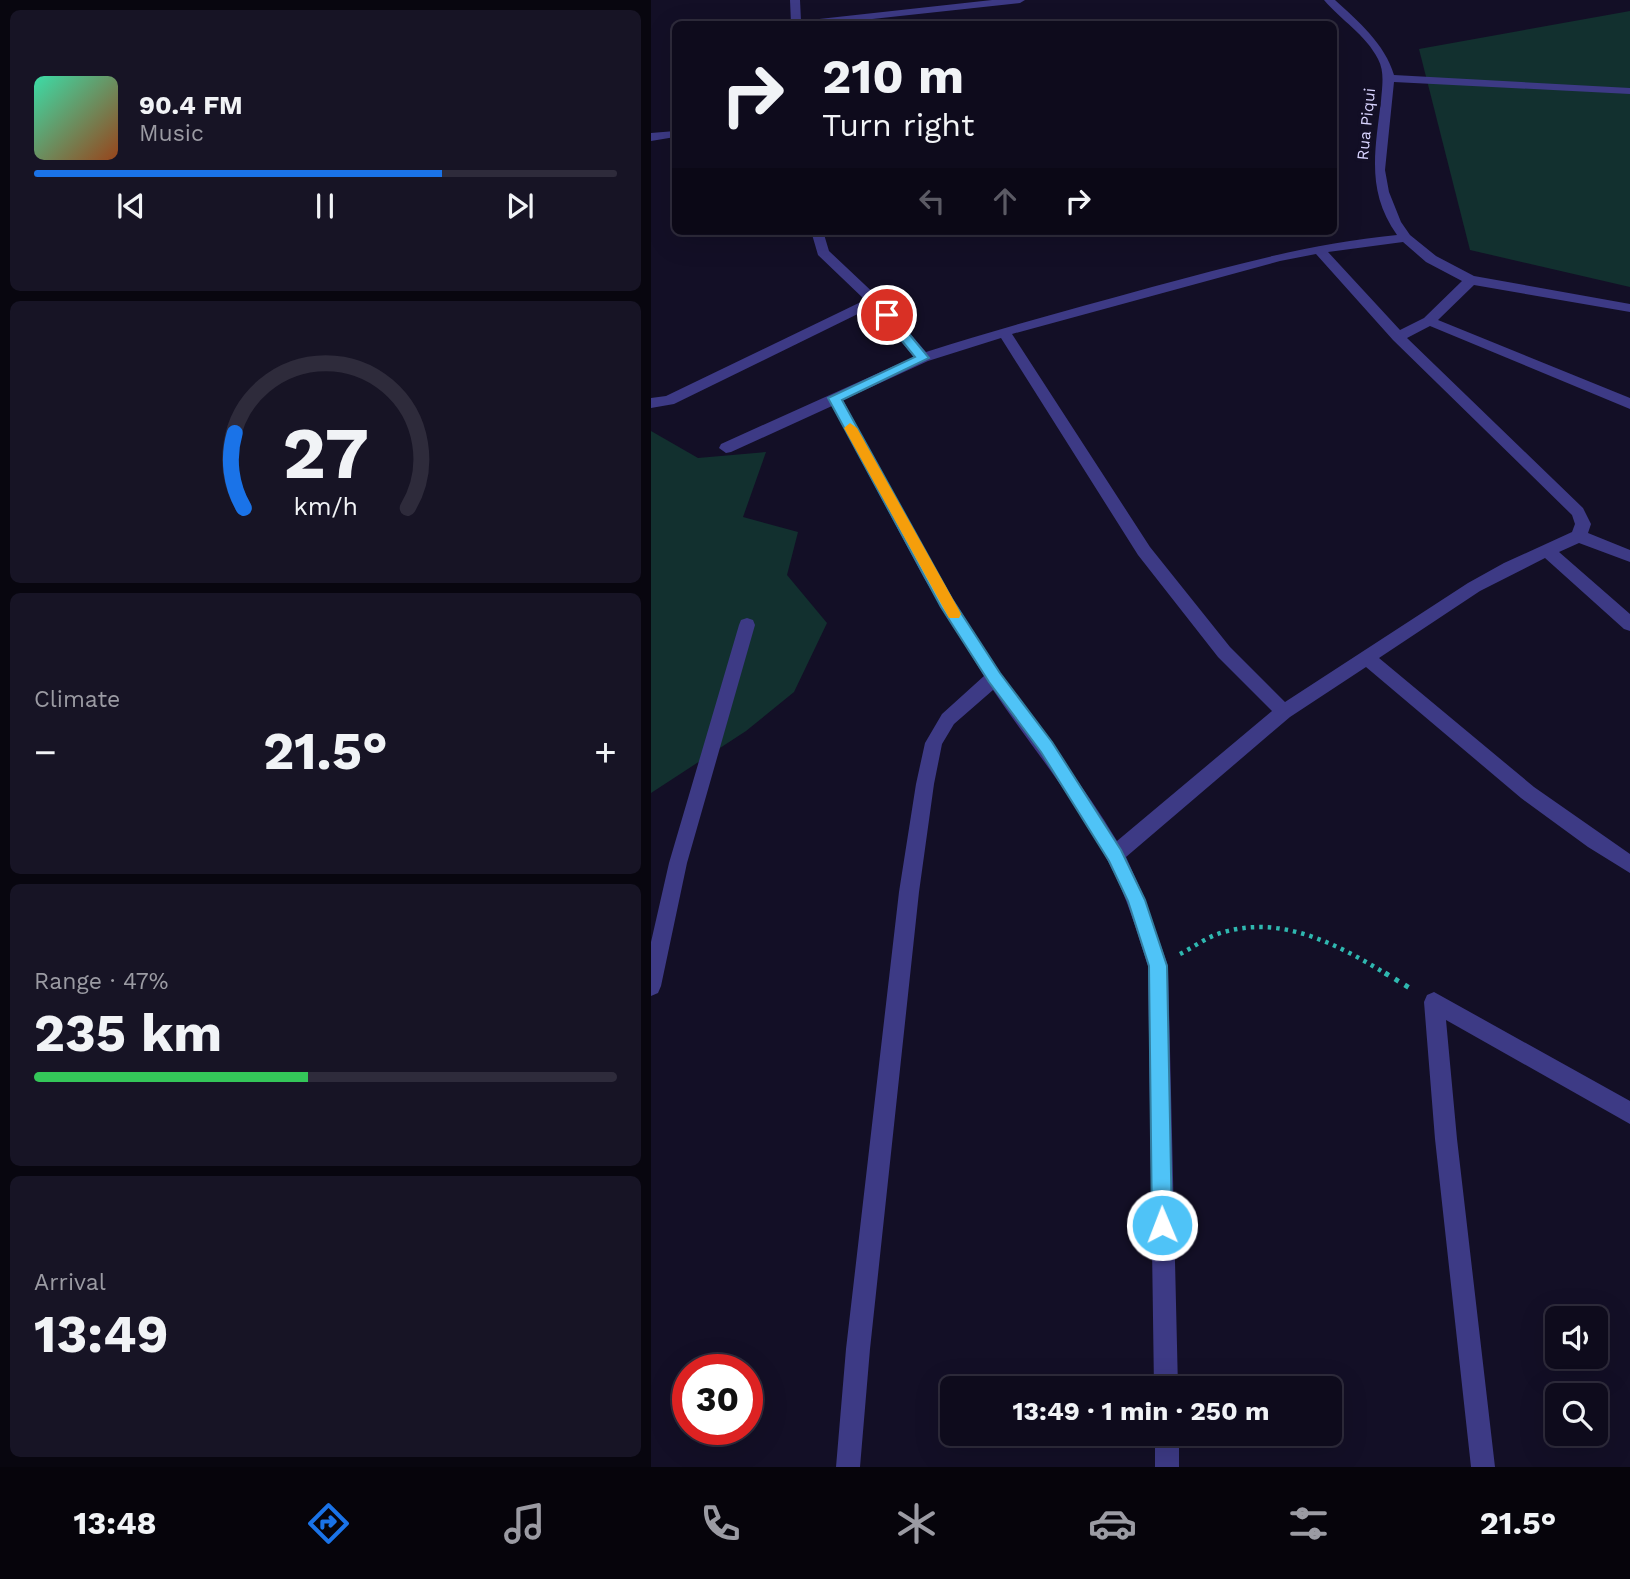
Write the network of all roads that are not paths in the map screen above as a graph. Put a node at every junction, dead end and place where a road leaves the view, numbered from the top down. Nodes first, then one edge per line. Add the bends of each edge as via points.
1 (795, 0) edge
2 (1020, 0) edge
3 (1329, 0) edge
4 (796, 21) edge
5 (829, 21) edge
6 (1389, 78) junction
7 (1630, 91) edge
8 (672, 134) edge
9 (651, 137) edge
10 (818, 235) edge
11 (1406, 238) junction
12 (1318, 249) junction
13 (1471, 280) junction
14 (874, 302) junction
15 (1630, 308) edge
16 (1429, 321) junction
17 (1004, 332) junction
18 (1398, 337) junction
19 (923, 358) junction
20 (835, 398) junction
21 (651, 403) edge
22 (1630, 404) edge
23 (726, 448) dead end
24 (1579, 536) junction
25 (1548, 550) junction
26 (1630, 556) edge
27 (1630, 624) edge
28 (747, 625) dead end
29 (1369, 659) junction
30 (994, 678) junction
31 (1284, 712) junction
32 (1115, 855) junction
33 (1630, 864) edge
34 (651, 986) edge
35 (1630, 1113) edge
36 (1166, 1376) edge
37 (1167, 1446) edge
38 (848, 1467) edge
39 (1167, 1467) edge
40 (1483, 1467) edge

1 - 4 street
2 - 5 street
3 - 6 street, Rua Piqui via 1375,46
6 - 7 street
6 - 11 street, Rua Piqui via 1379,170 1395,223
8 - 9 street
10 - 14 street via 823,252
11 - 12 street
11 - 13 street, Rua Piqui via 1431,259
12 - 17 street
12 - 18 street
13 - 15 street, Rua Piqui
13 - 16 street
14 - 19 street
14 - 21 street via 670,400
16 - 18 street
16 - 22 street
17 - 19 street
17 - 31 street via 1145,551 1224,652
18 - 24 street via 1578,512 1583,524
19 - 20 street
20 - 23 street
20 - 30 street via 910,539
24 - 25 street
24 - 26 street
25 - 27 street
25 - 29 street via 1474,587
28 - 34 street via 678,863
29 - 31 street
29 - 33 street via 1514,783
30 - 32 street via 1046,747
30 - 38 street via 948,719 934,743 925,784
31 - 32 street
32 - 36 street via 1158,966
35 - 40 street via 1434,1002
37 - 39 street

